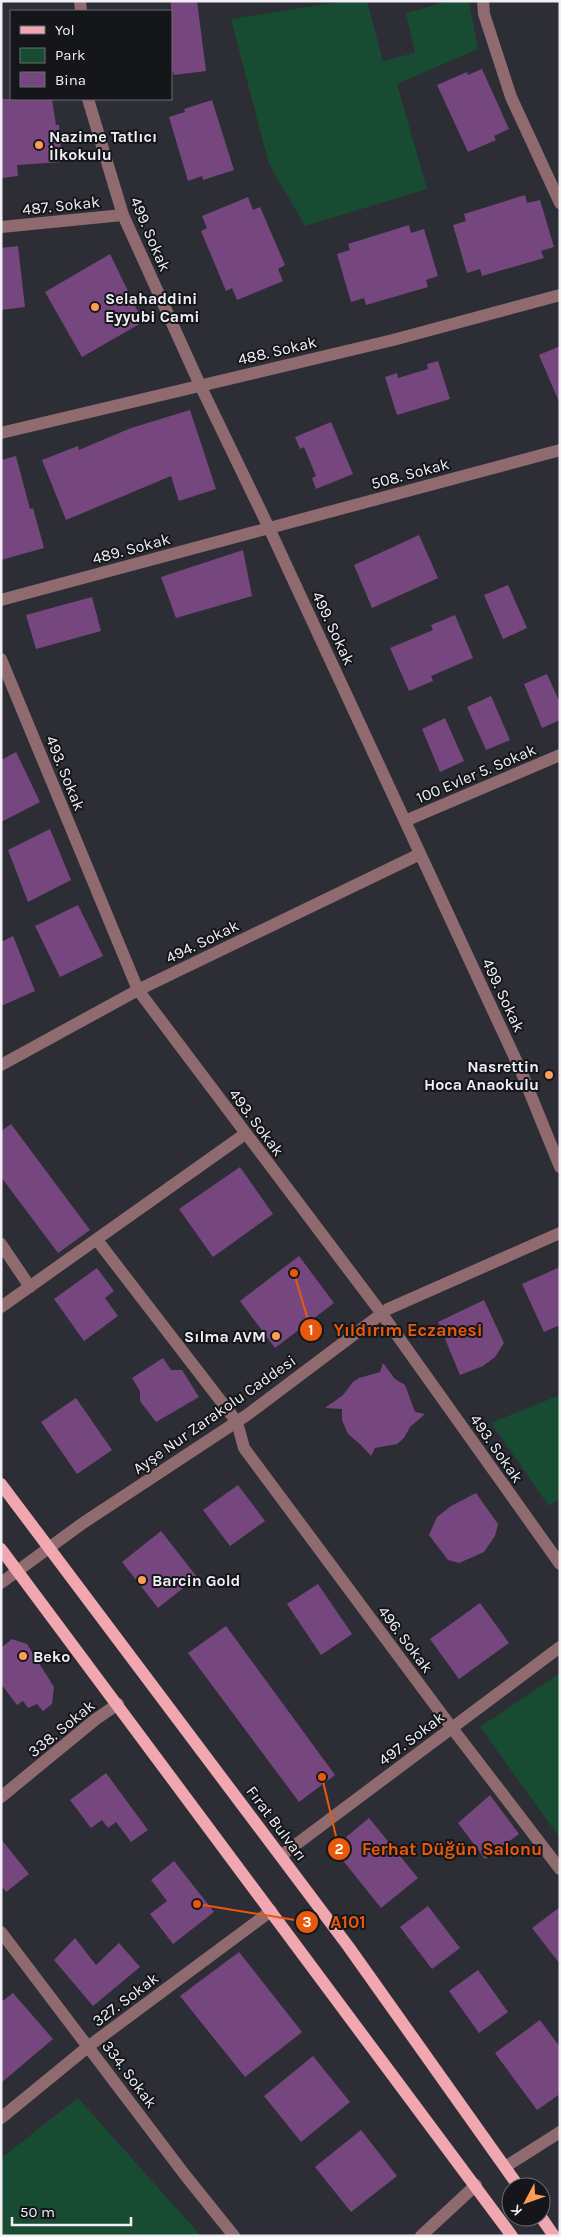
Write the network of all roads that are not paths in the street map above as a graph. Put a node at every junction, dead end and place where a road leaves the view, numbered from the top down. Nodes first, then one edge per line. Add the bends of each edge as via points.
1 (483, 1) edge
2 (88, 100) edge
3 (560, 203) edge
4 (123, 215) junction
5 (1, 227) edge
6 (560, 295) edge
7 (200, 385) junction
8 (1, 433) edge
9 (560, 450) edge
10 (269, 528) junction
11 (1, 600) edge
12 (1, 659) edge
13 (560, 755) edge
14 (405, 821) junction
15 (420, 854) junction
16 (138, 990) junction
17 (1, 1065) edge
18 (245, 1134) junction
19 (560, 1167) edge
20 (560, 1233) edge
21 (96, 1240) junction
22 (1, 1244) edge
23 (30, 1287) junction
24 (1, 1307) edge
25 (382, 1314) junction
26 (237, 1422) junction
27 (1, 1484) edge
28 (50, 1547) junction
29 (1, 1549) edge
30 (560, 1564) edge
31 (18, 1571) junction
32 (1, 1583) edge
33 (560, 1647) edge
34 (118, 1704) junction
35 (452, 1728) junction
36 (1, 1797) edge
37 (282, 1855) junction
38 (560, 1869) edge
39 (271, 1911) junction
40 (1, 1932) edge
41 (89, 2046) junction
42 (1, 2118) edge
43 (560, 2132) edge
44 (505, 2167) junction
45 (512, 2177) edge
46 (476, 2185) junction
47 (234, 2236) edge
48 (421, 2236) edge
49 (512, 2236) edge

1 - 3 street via 484,14 511,97
2 - 4 street, 499. Sokak
4 - 5 street, 487. Sokak
4 - 7 street, 499. Sokak
6 - 7 street, 488. Sokak via 393,340
7 - 8 street, 488. Sokak
7 - 10 street, 499. Sokak
9 - 10 street, 508. Sokak
10 - 11 street, 489. Sokak
10 - 14 street, 499. Sokak
12 - 16 street, 493. Sokak
13 - 14 street, 100 Evler 5. Sokak
14 - 15 street, 499. Sokak
15 - 16 street, 494. Sokak
15 - 19 street, 499. Sokak via 521,1071
16 - 17 street, 494. Sokak
16 - 18 street, 493. Sokak
18 - 21 street
18 - 25 street, 493. Sokak
20 - 25 street, Ayşe Nur Zarakolu Caddesi
21 - 23 street
21 - 26 street
22 - 23 street
23 - 24 street
25 - 26 street, Ayşe Nur Zarakolu Caddesi
25 - 30 street, 493. Sokak
26 - 28 street, Ayşe Nur Zarakolu Caddesi
26 - 35 street, 496. Sokak via 244,1448
27 - 28 main road, Fırat Bulvarı
28 - 31 street, Ayşe Nur Zarakolu Caddesi
28 - 37 main road, Fırat Bulvarı
29 - 31 main road
31 - 32 street, Ayşe Nur Zarakolu Caddesi
31 - 34 main road
33 - 35 street, 497. Sokak
34 - 36 street, 338. Sokak
34 - 39 main road
35 - 37 street, 497. Sokak
35 - 38 street, 496. Sokak
37 - 44 main road, Fırat Bulvarı
39 - 41 street, 327. Sokak
39 - 46 main road
40 - 41 street, 334. Sokak
41 - 42 street, 327. Sokak
41 - 47 street, 334. Sokak
43 - 44 street
44 - 45 main road, Fırat Bulvarı
46 - 48 street
46 - 49 main road

